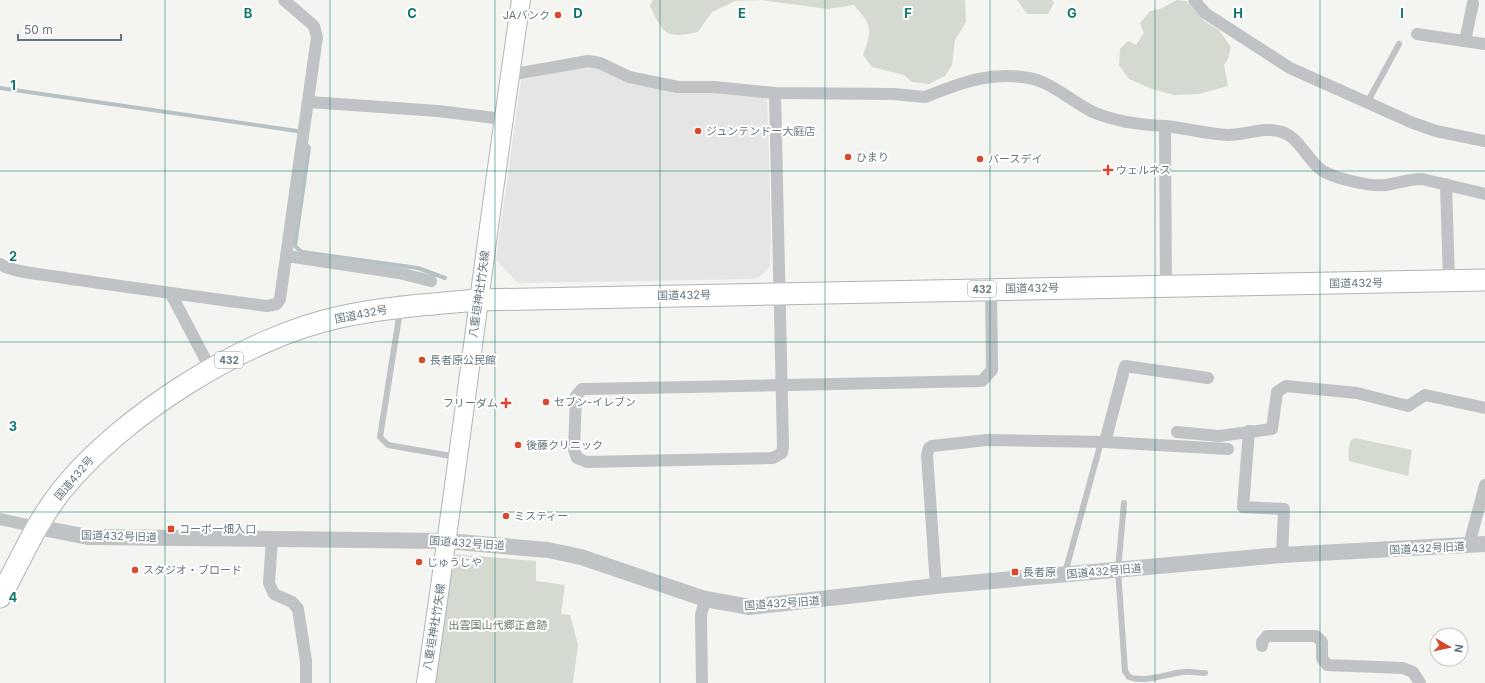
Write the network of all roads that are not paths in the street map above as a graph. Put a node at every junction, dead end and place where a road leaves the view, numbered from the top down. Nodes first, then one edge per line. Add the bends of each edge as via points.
1 (284, 0) edge
2 (521, 0) edge
3 (1194, 0) edge
4 (1472, 3) dead end
5 (1417, 34) dead end
6 (1465, 41) junction
7 (1399, 44) dead end
8 (1485, 44) edge
9 (510, 76) junction
10 (775, 93) junction
11 (309, 102) junction
12 (1367, 103) junction
13 (503, 119) junction
14 (1165, 126) junction
15 (1485, 142) edge
16 (1446, 184) junction
17 (1485, 194) edge
18 (287, 256) junction
19 (0, 264) edge
20 (1485, 280) edge
21 (430, 281) dead end
22 (1448, 281) junction
23 (1166, 286) junction
24 (991, 289) junction
25 (780, 293) junction
26 (171, 294) junction
27 (478, 300) junction
28 (401, 306) junction
29 (211, 370) junction
30 (1208, 378) dead end
31 (782, 385) junction
32 (1485, 408) edge
33 (1249, 431) junction
34 (1177, 432) dead end
35 (1103, 442) junction
36 (1228, 449) dead end
37 (458, 457) junction
38 (1485, 485) edge
39 (1124, 503) dead end
40 (0, 519) edge
41 (37, 527) junction
42 (272, 539) junction
43 (448, 540) junction
44 (1485, 544) edge
45 (1469, 546) junction
46 (1282, 555) junction
47 (1118, 570) junction
48 (1064, 574) junction
49 (936, 586) junction
50 (0, 597) edge
51 (705, 599) junction
52 (1262, 646) dead end
53 (1205, 673) dead end
54 (306, 683) edge
55 (426, 683) edge
56 (702, 683) edge
57 (1420, 683) edge

1 - 11 street via 316,30
2 - 9 main road, 八重垣神社竹矢線
3 - 12 street via 1205,13 1290,68
4 - 6 street
5 - 6 street
6 - 8 street
7 - 12 lane
9 - 10 street via 588,61 600,63 629,77 657,84
9 - 13 main road, 八重垣神社竹矢線
10 - 14 street via 894,94 925,97 984,77 1029,78 1041,82 1094,112 1113,118
10 - 25 street
11 - 13 street via 438,111
11 - 18 street
12 - 15 street via 1436,131
13 - 27 main road, 八重垣神社竹矢線
14 - 16 street via 1226,135 1261,129 1276,130 1292,138 1318,168 1326,173 1371,185 1386,185 1412,179
14 - 23 street
16 - 17 street
16 - 22 street
18 - 21 street via 399,272
18 - 26 street via 280,299 273,306
19 - 26 street via 35,273
20 - 22 highway, 国道432号 / 432
22 - 23 highway, 国道432号 / 432
23 - 24 highway, 国道432号 / 432
24 - 25 highway, 国道432号 / 432
24 - 31 street via 992,370 982,381
25 - 27 highway, 国道432号 / 432
25 - 31 street
26 - 29 street
27 - 28 highway, 国道432号 / 432
27 - 37 main road, 八重垣神社竹矢線
28 - 29 highway, 国道432号 / 432 via 339,317 295,330
28 - 37 lane via 380,437 388,445
29 - 41 highway, 国道432号 / 432 via 155,405 95,453 61,491
30 - 35 street via 1126,366
31 - 31 street via 783,446 782,453 773,458 586,462 575,454 576,396 582,389
32 - 33 street via 1425,395 1408,406 1357,393 1286,386 1276,392 1272,429
33 - 34 street via 1219,436
33 - 46 street via 1243,507 1284,509
35 - 36 street
35 - 48 lane
35 - 49 street via 986,440 929,448 927,455
37 - 43 main road, 八重垣神社竹矢線
38 - 45 street
39 - 47 lane
40 - 41 street
41 - 42 street, 国道432号旧道 via 88,536
41 - 50 highway, 国道432号 / 432
42 - 43 street, 国道432号旧道
42 - 54 street via 269,583 274,594 292,602 298,609 306,661
43 - 51 street, 国道432号旧道 via 548,550 581,557
43 - 55 main road, 八重垣神社竹矢線
44 - 45 street, 国道432号旧道
45 - 46 street, 国道432号旧道
46 - 47 street, 国道432号旧道
47 - 48 street, 国道432号旧道
47 - 53 lane via 1125,671 1129,677 1163,678 1185,672
48 - 49 street, 国道432号旧道
49 - 51 street, 国道432号旧道 via 750,607
51 - 56 street via 701,615
52 - 57 street via 1267,636 1316,636 1322,642 1322,658 1327,665 1403,668 1413,672

